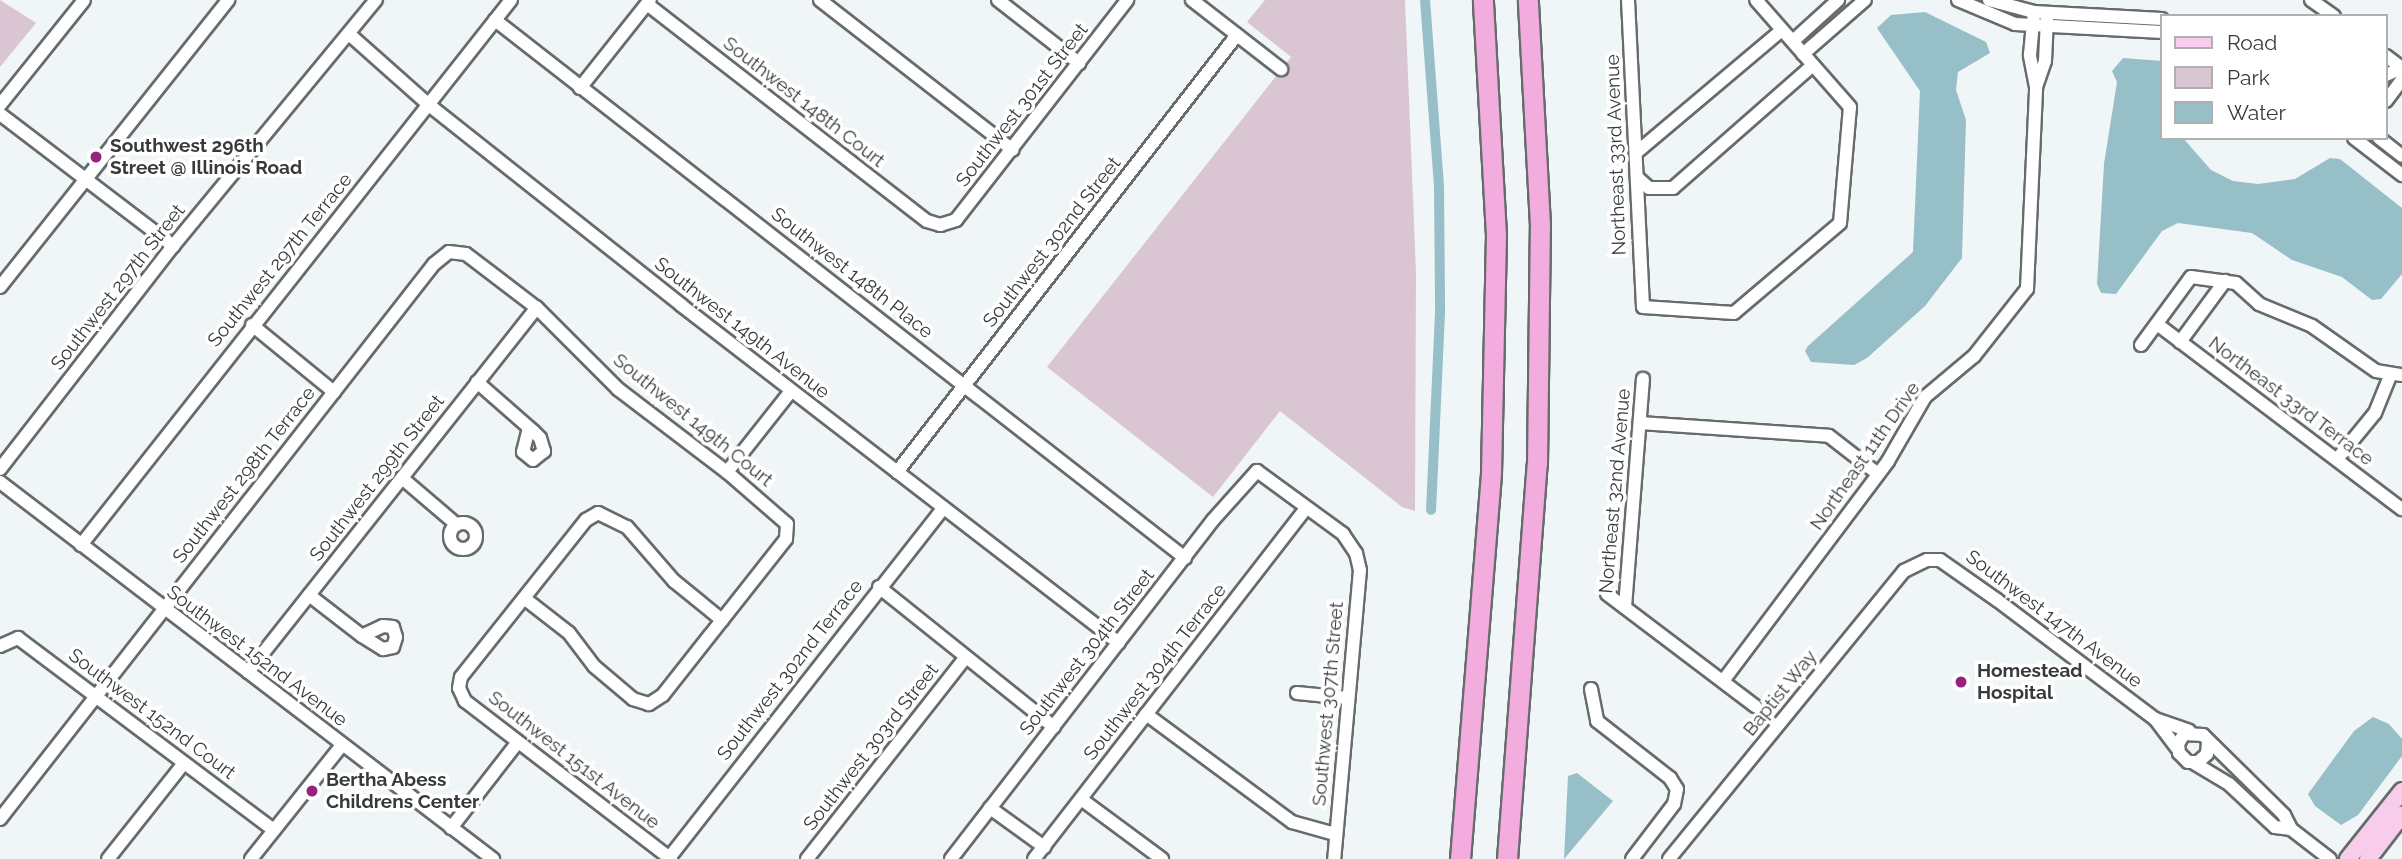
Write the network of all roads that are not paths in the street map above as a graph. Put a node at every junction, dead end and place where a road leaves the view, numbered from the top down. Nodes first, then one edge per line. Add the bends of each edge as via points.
1 (84, 0) edge
2 (228, 0) edge
3 (376, 0) edge
4 (511, 0) edge
5 (820, 0) edge
6 (998, 0) edge
7 (1127, 0) edge
8 (1192, 0) edge
9 (1483, 0) edge
10 (1528, 0) edge
11 (1628, 0) edge
12 (1756, 0) edge
13 (1838, 0) edge
14 (1865, 0) edge
15 (1958, 0) edge
16 (1989, 0) edge
17 (2311, 0) edge
18 (649, 2) edge
19 (2034, 12) junction
20 (2048, 12) junction
21 (2331, 14) edge
22 (2160, 19) edge
23 (495, 20) junction
24 (2032, 26) junction
25 (2046, 27) junction
26 (1782, 30) junction
27 (2160, 32) edge
28 (349, 34) junction
29 (1237, 35) junction
30 (1793, 41) junction
31 (1803, 54) junction
32 (1079, 63) junction
33 (1813, 65) junction
34 (1281, 69) dead end
35 (2402, 80) edge
36 (2036, 87) junction
37 (580, 88) junction
38 (2388, 98) edge
39 (429, 105) junction
40 (0, 106) edge
41 (0, 114) edge
42 (2357, 140) edge
43 (2382, 140) edge
44 (1013, 150) junction
45 (1637, 152) junction
46 (2402, 156) edge
47 (2402, 175) edge
48 (86, 179) junction
49 (1639, 179) junction
50 (940, 225) joint
51 (173, 246) junction
52 (442, 256) joint
53 (2225, 281) junction
54 (0, 287) edge
55 (537, 308) junction
56 (2157, 324) junction
57 (252, 325) junction
58 (2180, 342) junction
59 (2141, 345) dead end
60 (2396, 375) edge
61 (1643, 379) dead end
62 (477, 382) junction
63 (965, 386) junction
64 (791, 391) junction
65 (334, 392) junction
66 (1640, 423) junction
67 (529, 428) dead end
68 (2337, 458) junction
69 (0, 469) edge
70 (727, 472) junction
71 (897, 472) junction
72 (1878, 474) junction
73 (402, 478) junction
74 (0, 482) edge
75 (943, 508) junction
76 (1306, 508) junction
77 (2402, 509) edge
78 (457, 525) dead end
79 (81, 545) junction
80 (1185, 558) junction
81 (1927, 560) joint
82 (879, 587) junction
83 (1607, 594) dead end
84 (309, 595) junction
85 (524, 598) junction
86 (1625, 607) junction
87 (165, 609) junction
88 (722, 620) junction
89 (362, 636) dead end
90 (1119, 643) junction
91 (2, 644) edge
92 (965, 658) junction
93 (248, 672) junction
94 (1723, 681) junction
95 (1591, 689) dead end
96 (1297, 693) dead end
97 (96, 696) junction
98 (1348, 698) junction
99 (1755, 706) dead end
100 (1146, 713) junction
101 (2155, 719) junction
102 (1054, 727) junction
103 (2189, 732) junction
104 (518, 742) junction
105 (2208, 742) junction
106 (342, 745) junction
107 (2177, 748) junction
108 (184, 763) junction
109 (2194, 763) junction
110 (2402, 791) edge
111 (1081, 799) junction
112 (990, 807) junction
113 (2402, 815) edge
114 (0, 819) edge
115 (451, 828) junction
116 (2291, 829) junction
117 (274, 830) junction
118 (1335, 834) junction
119 (1044, 847) junction
120 (670, 858) edge
121 (108, 859) edge
122 (251, 859) edge
123 (493, 859) edge
124 (807, 859) edge
125 (951, 859) edge
126 (1034, 859) edge
127 (1161, 859) edge
128 (1334, 859) edge
129 (1460, 859) edge
130 (1507, 859) edge
131 (1632, 859) edge
132 (1669, 859) edge
133 (2330, 859) edge
134 (2348, 859) edge
135 (2368, 859) edge

1 - 40 street
2 - 48 street
3 - 28 street, Southwest 297th Street
4 - 23 street, Southwest 297th Terrace
5 - 44 street
6 - 32 street
7 - 32 street, Southwest 301st Street
8 - 29 street
9 - 129 highway via 1496,236 1491,473
10 - 130 highway via 1540,225 1537,464
11 - 45 street, Northeast 33rd Avenue
12 - 26 street
13 - 30 street
14 - 31 street
15 - 24 street via 1986,15
16 - 19 street
17 - 21 street
18 - 37 street
18 - 50 street, Southwest 148th Court via 927,221
19 - 20 street
19 - 24 street, Northeast 11th Drive
20 - 22 street
20 - 25 street, Northeast 11th Drive
23 - 37 street, Southwest 148th Place
23 - 39 street, Southwest 297th Terrace
24 - 25 street
24 - 36 street, Northeast 11th Drive via 2029,55
25 - 27 street
25 - 36 street, Northeast 11th Drive via 2045,61
26 - 30 street
26 - 45 street
28 - 39 street, Southwest 149th Avenue
28 - 51 street, Southwest 297th Street
29 - 34 street
29 - 63 street, Southwest 302nd Street
30 - 31 street
31 - 33 street
32 - 44 street, Southwest 301st Street
33 - 49 street via 1673,188 1649,188
33 - 49 street, Northeast 33rd Avenue via 1850,107 1840,223 1744,310 1643,307
35 - 38 street
36 - 72 street, Northeast 11th Drive via 2027,289 1974,356 1925,397
37 - 63 street, Southwest 148th Place
39 - 57 street, Southwest 297th Terrace
39 - 64 street, Southwest 149th Avenue
41 - 48 street
42 - 47 street
43 - 46 street
44 - 50 street, Southwest 301st Street via 956,220
45 - 49 street, Northeast 33rd Avenue
48 - 51 street
48 - 54 street
51 - 69 street, Southwest 297th Street
52 - 55 street, Southwest 149th Court via 466,254
52 - 65 street, Southwest 298th Terrace
53 - 56 street via 2192,277
53 - 58 street
53 - 60 street via 2235,283 2259,304 2312,326 2376,371
55 - 62 street, Southwest 299th Street
55 - 70 street, Southwest 149th Court via 618,389
56 - 58 street, Northeast 33rd Terrace
56 - 59 street
57 - 65 street
57 - 79 street, Southwest 297th Terrace
58 - 68 street, Northeast 33rd Terrace
60 - 68 street via 2375,413
61 - 66 street, Northeast 32nd Avenue
62 - 67 street
62 - 73 street, Southwest 299th Street
63 - 71 street, Southwest 302nd Street
63 - 80 street, Southwest 148th Place
64 - 70 street
64 - 71 street, Southwest 149th Avenue
65 - 87 street, Southwest 298th Terrace
66 - 72 street via 1829,436
66 - 86 street, Northeast 32nd Avenue
68 - 77 street, Northeast 33rd Terrace
70 - 88 street, Southwest 149th Court via 787,524 786,539
71 - 75 street, Southwest 149th Avenue
72 - 94 street, Northeast 11th Drive
73 - 78 street
73 - 84 street, Southwest 299th Street
74 - 79 street, Southwest 152nd Avenue
75 - 82 street, Southwest 302nd Terrace
75 - 90 street, Southwest 149th Avenue
76 - 80 street, Southwest 304th Street via 1257,471
76 - 98 street, Southwest 307th Street via 1343,534 1356,552 1360,570
76 - 100 street, Southwest 304th Terrace
79 - 87 street, Southwest 152nd Avenue
80 - 90 street, Southwest 304th Street
81 - 101 street, Southwest 147th Avenue via 1940,560 1955,569
81 - 132 street, Baptist Way via 1904,571
82 - 92 street
82 - 120 street, Southwest 302nd Terrace
83 - 86 street, Northeast 32nd Avenue
84 - 89 street
84 - 93 street, Southwest 299th Street
85 - 88 street via 569,634 594,666 633,699 649,704 663,695
85 - 88 street via 586,520 598,513 627,527 674,581
85 - 104 street, Southwest 151st Avenue via 461,677 459,688 465,701
86 - 94 street, Northeast 32nd Avenue
87 - 93 street, Southwest 152nd Avenue
87 - 97 street, Southwest 298th Terrace
90 - 102 street, Southwest 304th Street
91 - 97 street, Southwest 152nd Court via 18,638
92 - 102 street
92 - 124 street, Southwest 303rd Street
93 - 106 street, Southwest 152nd Avenue
94 - 99 street, Northeast 32nd Avenue
95 - 131 street via 1597,721 1670,778 1677,789 1674,804
96 - 98 street
97 - 108 street, Southwest 152nd Court
97 - 114 street, Southwest 298th Terrace
98 - 118 street, Southwest 307th Street
100 - 111 street, Southwest 304th Terrace
100 - 118 street via 1292,822
101 - 103 street, Southwest 147th Avenue
101 - 107 street, Southwest 147th Avenue
102 - 112 street, Southwest 304th Street
103 - 105 street via 2200,733
103 - 107 street
104 - 115 street
104 - 120 street, Southwest 151st Avenue
105 - 109 street via 2207,754
105 - 116 street via 2284,815
106 - 115 street, Southwest 152nd Avenue
106 - 117 street
107 - 109 street via 2181,757
108 - 117 street, Southwest 152nd Court
108 - 121 street
109 - 116 street via 2229,784 2275,827
110 - 134 main road
111 - 119 street, Southwest 304th Terrace
111 - 127 street
112 - 119 street
112 - 125 street, Southwest 304th Street
113 - 135 main road
115 - 123 street, Southwest 152nd Avenue
116 - 133 street
117 - 122 street
118 - 128 street, Southwest 307th Street
119 - 126 street, Southwest 304th Terrace

